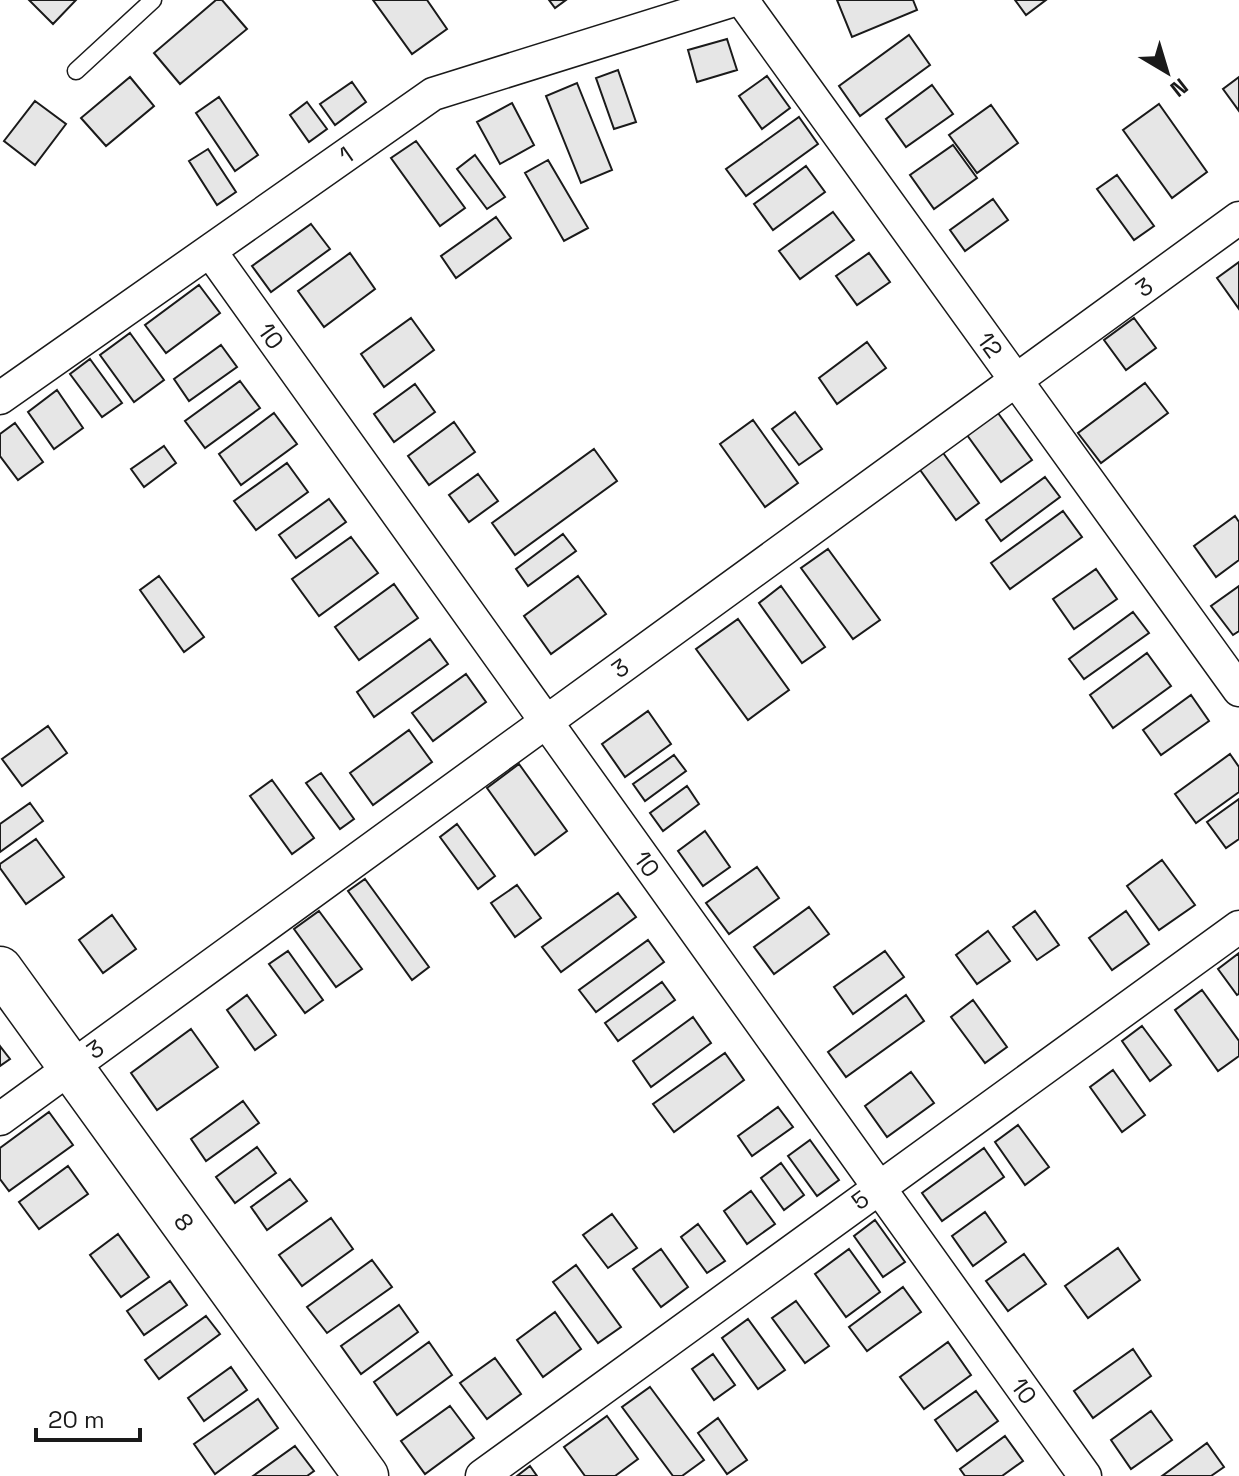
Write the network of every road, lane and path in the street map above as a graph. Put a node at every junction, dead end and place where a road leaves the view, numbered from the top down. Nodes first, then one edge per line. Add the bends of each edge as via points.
1 (153, 0) edge
2 (734, 0) edge
3 (742, 0) edge
4 (76, 71) dead end
5 (1239, 218) edge
6 (210, 251) junction
7 (1016, 380) junction
8 (0, 398) edge
9 (1239, 690) edge
10 (545, 722) junction
11 (1239, 927) edge
12 (0, 969) edge
13 (72, 1067) junction
14 (0, 1119) edge
15 (878, 1187) junction
16 (366, 1476) edge
17 (482, 1476) edge
18 (1085, 1476) edge

1 - 4 lane
2 - 6 street, 1 via 433,94
3 - 7 street, 12
5 - 7 street, 3
6 - 8 street, 1
6 - 10 street, 10
7 - 9 street, 12
7 - 10 street, 3
10 - 13 street, 3
10 - 15 street, 10
11 - 15 street, 5
12 - 13 street, 8
13 - 14 street, 3
13 - 16 street, 8
15 - 17 street, 5
15 - 18 street, 10

